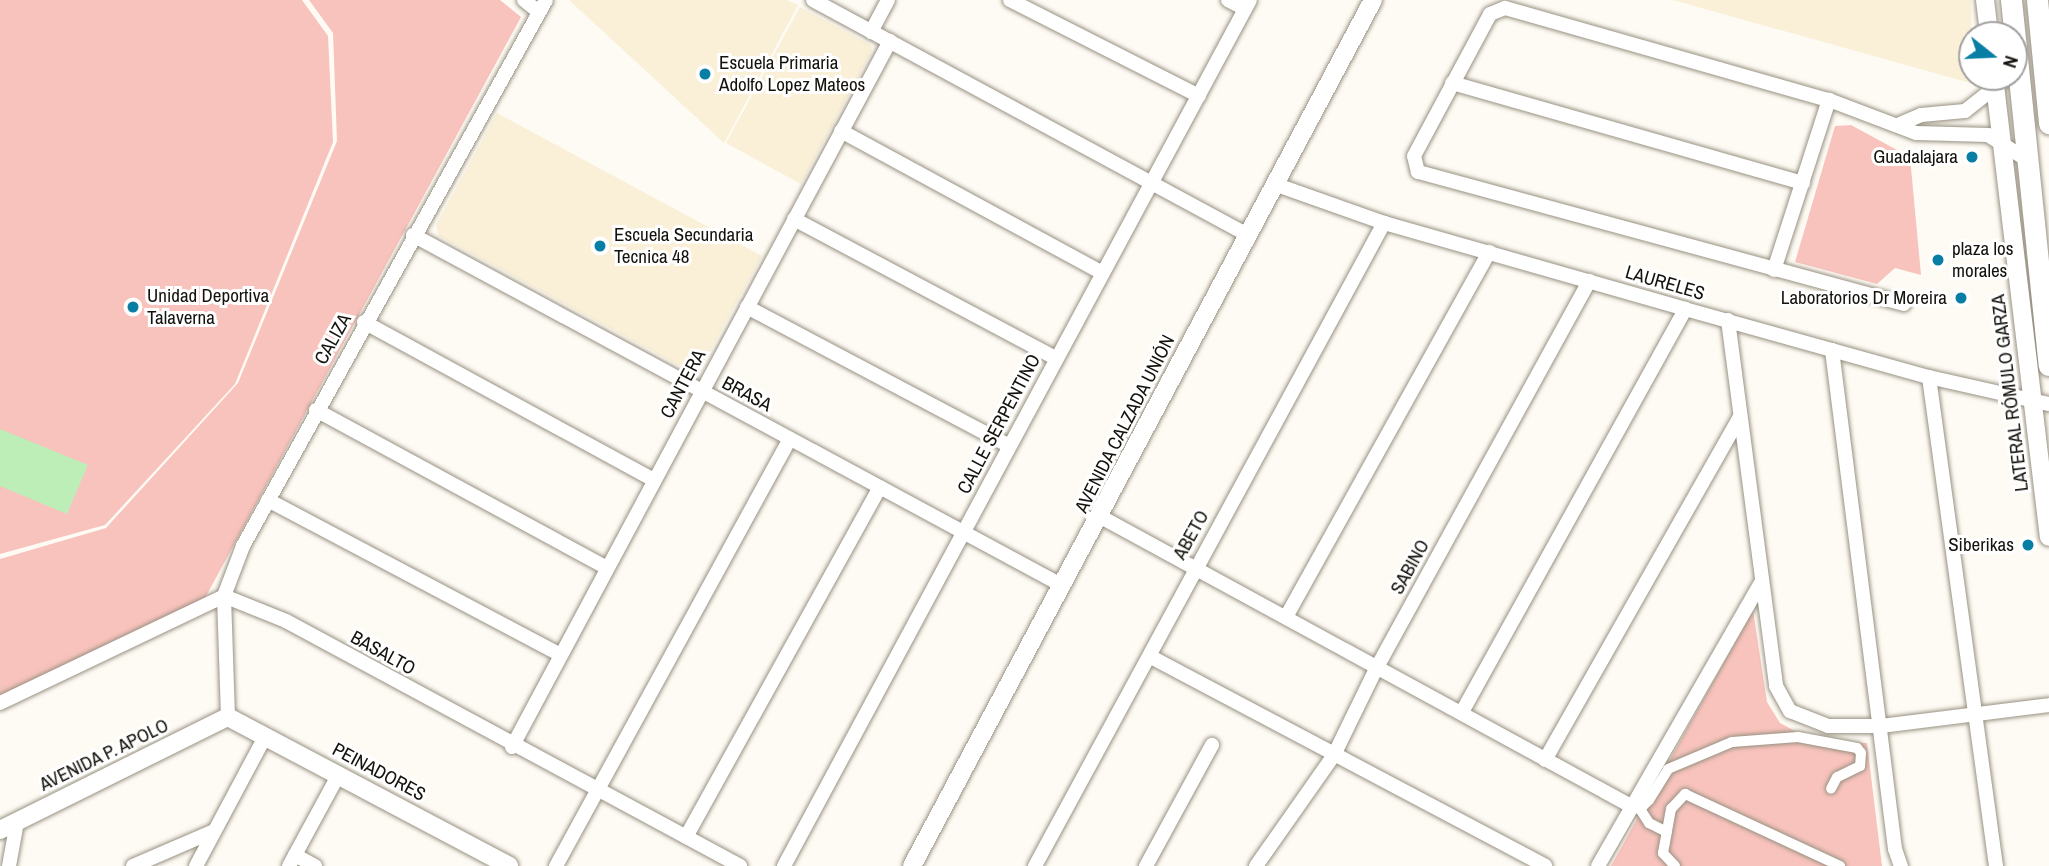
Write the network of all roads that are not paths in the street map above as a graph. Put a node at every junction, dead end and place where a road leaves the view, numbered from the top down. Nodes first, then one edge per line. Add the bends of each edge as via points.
1 (524, 0) edge
2 (813, 0) edge
3 (888, 0) edge
4 (1010, 0) edge
5 (1228, 0) edge
6 (1373, 0) edge
7 (1985, 0) edge
8 (2011, 0) edge
9 (2037, 0) edge
10 (1248, 5) edge
11 (542, 6) edge
12 (1987, 21) edge
13 (2010, 21) edge
14 (871, 32) junction
15 (890, 41) junction
16 (2046, 63) edge
17 (1452, 83) junction
18 (1988, 91) edge
19 (2005, 91) edge
20 (2010, 91) edge
21 (1199, 96) junction
22 (1829, 100) junction
23 (2049, 123) edge
24 (1900, 124) junction
25 (842, 131) junction
26 (2001, 139) junction
27 (2029, 161) junction
28 (1150, 183) junction
29 (1803, 183) junction
30 (1274, 184) junction
31 (794, 219) junction
32 (1384, 223) junction
33 (413, 235) junction
34 (1247, 235) junction
35 (1489, 253) junction
36 (1774, 270) junction
37 (1101, 272) junction
38 (1589, 281) junction
39 (1904, 304) dead end
40 (747, 306) junction
41 (1685, 309) junction
42 (1728, 320) junction
43 (364, 322) junction
44 (1832, 350) junction
45 (1055, 358) junction
46 (2049, 365) edge
47 (1929, 377) junction
48 (701, 391) junction
49 (2030, 402) junction
50 (2049, 404) edge
51 (316, 410) junction
52 (1740, 417) junction
53 (790, 439) junction
54 (1008, 445) junction
55 (654, 480) junction
56 (880, 487) junction
57 (268, 500) junction
58 (1101, 517) junction
59 (965, 533) junction
60 (2049, 537) edge
61 (607, 568) junction
62 (1193, 571) junction
63 (1761, 583) junction
64 (1063, 586) junction
65 (224, 596) junction
66 (1286, 617) junction
67 (561, 656) junction
68 (1151, 657) junction
69 (1376, 669) junction
70 (0, 704) edge
71 (2049, 705) edge
72 (1462, 712) junction
73 (1972, 714) junction
74 (228, 718) junction
75 (1881, 726) junction
76 (265, 737) junction
77 (1212, 745) dead end
78 (512, 747) junction
79 (1334, 755) junction
80 (1545, 760) junction
81 (339, 774) junction
82 (598, 789) junction
83 (1831, 789) dead end
84 (1637, 808) junction
85 (17, 822) junction
86 (0, 830) edge
87 (214, 831) junction
88 (1667, 832) junction
89 (686, 837) junction
90 (292, 861) edge
91 (9, 866) edge
92 (133, 866) edge
93 (196, 866) edge
94 (315, 866) edge
95 (509, 866) edge
96 (556, 866) edge
97 (740, 866) edge
98 (784, 866) edge
99 (912, 866) edge
100 (1035, 866) edge
101 (1146, 866) edge
102 (1256, 866) edge
103 (1545, 866) edge
104 (1598, 866) edge
105 (1675, 866) edge
106 (1840, 866) edge
107 (1901, 866) edge
108 (1996, 866) edge

1 - 11 street
2 - 14 street
3 - 14 street
4 - 21 street
5 - 10 street
6 - 30 street, AVENIDA CALZADA UNIÓN
7 - 12 street
8 - 13 main road
9 - 16 main road
10 - 21 street, CALLE SERPENTINO
11 - 33 street, CALIZA
14 - 15 street
15 - 25 street, CANTERA
15 - 28 street
16 - 23 main road
17 - 22 street via 1490,14 1505,8
17 - 29 street
17 - 36 street via 1415,156 1418,172
18 - 24 street via 1965,111 1921,115
19 - 26 street, LATERAL RÓMULO GARZA
20 - 27 main road
21 - 28 street, CALLE SERPENTINO
22 - 24 street
22 - 29 street
24 - 26 street via 1920,134 1980,133
25 - 31 street, CANTERA
25 - 37 street
26 - 27 street
26 - 49 street, LATERAL RÓMULO GARZA
27 - 46 main road
28 - 34 street
28 - 37 street, CALLE SERPENTINO
29 - 36 street
30 - 32 street, LAURELES
30 - 34 street, AVENIDA CALZADA UNIÓN
31 - 40 street, CANTERA
31 - 45 street
32 - 35 street, LAURELES
32 - 62 street, ABETO
33 - 43 street, CALIZA
33 - 48 street, BRASA
34 - 58 street, AVENIDA CALZADA UNIÓN
35 - 38 street, LAURELES
35 - 66 street
36 - 39 street
37 - 45 street, CALLE SERPENTINO
38 - 41 street, LAURELES
38 - 69 street, SABINO
40 - 48 street, CANTERA
40 - 54 street
41 - 42 street, LAURELES
41 - 72 street
42 - 44 street, LAURELES
42 - 52 street
43 - 51 street, CALIZA
43 - 55 street
44 - 47 street, LAURELES
44 - 75 street
45 - 54 street, CALLE SERPENTINO
47 - 49 street, LAURELES
47 - 73 street
48 - 53 street, BRASA
48 - 55 street, CANTERA
49 - 50 street, LAURELES
49 - 60 street, LATERAL RÓMULO GARZA
51 - 57 street, CALIZA
51 - 61 street
52 - 63 street
52 - 80 street
53 - 56 street, BRASA
53 - 82 street
54 - 59 street, CALLE SERPENTINO
55 - 61 street, CANTERA
56 - 59 street, BRASA
56 - 89 street
57 - 65 street, CALIZA via 243,546
57 - 67 street
58 - 62 street
58 - 64 street, AVENIDA CALZADA UNIÓN
59 - 64 street, BRASA
59 - 98 street, CALLE SERPENTINO
61 - 67 street, CANTERA
62 - 66 street
62 - 68 street, ABETO
63 - 75 street via 1776,686 1790,711 1828,726
63 - 84 street
64 - 99 street, AVENIDA CALZADA UNIÓN
65 - 70 street
65 - 74 street, CALIZA
65 - 78 street, BASALTO via 285,621
66 - 69 street
67 - 78 street, CANTERA
68 - 79 street
68 - 100 street, ABETO
69 - 72 street
69 - 79 street, SABINO
71 - 73 street
72 - 80 street
73 - 75 street
73 - 108 street
74 - 76 street, PEINADORES
74 - 85 street, AVENIDA P. APOLO
75 - 107 street
76 - 81 street, PEINADORES
76 - 87 street
77 - 101 street
78 - 82 street, BASALTO
79 - 102 street, SABINO
79 - 103 street
80 - 84 street
81 - 90 street
81 - 95 street, PEINADORES
82 - 89 street, BASALTO
82 - 96 street
83 - 84 street via 1837,777 1860,766 1857,748 1798,737 1732,742 1668,769
84 - 88 street via 1648,823
84 - 104 street
85 - 86 street, AVENIDA P. APOLO
85 - 91 street
87 - 92 street
87 - 93 street
88 - 105 street via 1663,853
88 - 106 street via 1676,799 1685,794
89 - 97 street, BASALTO
90 - 94 street

